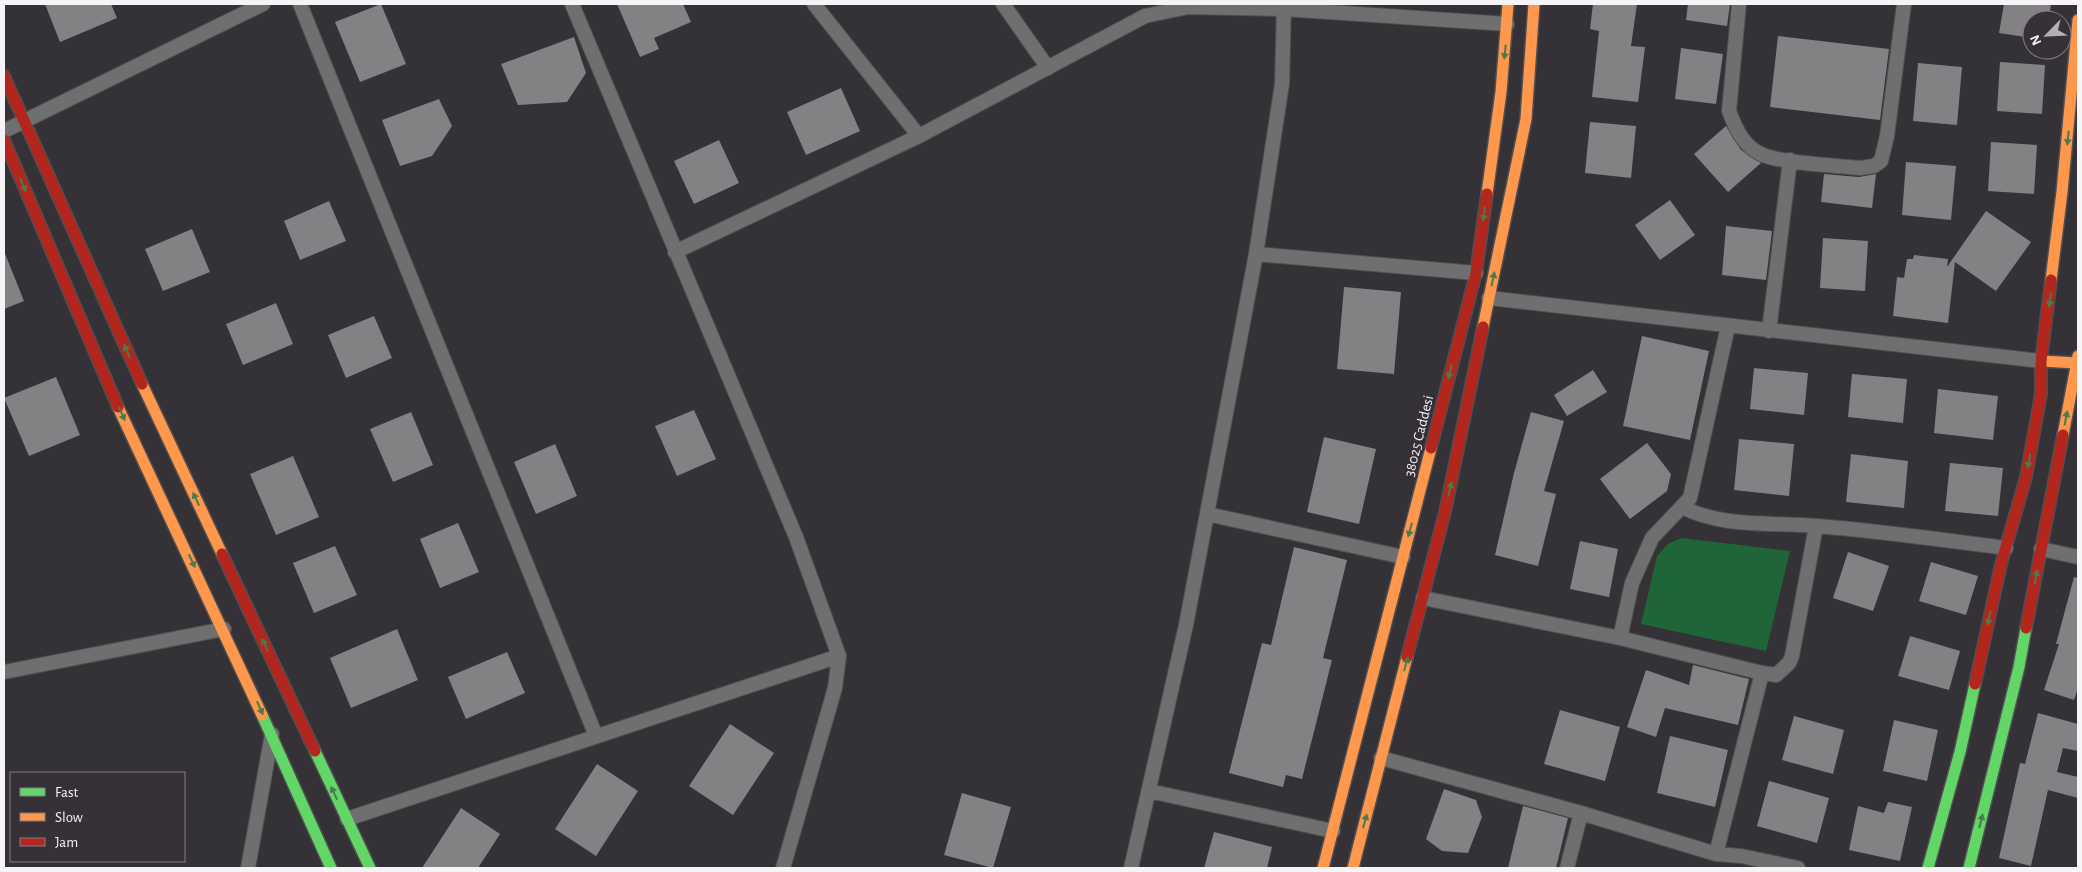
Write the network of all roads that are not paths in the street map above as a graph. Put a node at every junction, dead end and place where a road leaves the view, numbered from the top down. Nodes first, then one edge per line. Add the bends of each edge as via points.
1 (263, 4) edge
2 (300, 4) edge
3 (572, 4) edge
4 (814, 4) edge
5 (1004, 4) edge
6 (1508, 4) edge
7 (1534, 4) edge
8 (1739, 4) edge
9 (1904, 4) edge
10 (1284, 6) edge
11 (1155, 9) edge
12 (2078, 20) edge
13 (1507, 24) junction
14 (1048, 68) junction
15 (4, 76) edge
16 (24, 121) junction
17 (4, 131) edge
18 (919, 136) junction
19 (4, 140) edge
20 (1790, 160) junction
21 (675, 252) junction
22 (1256, 254) junction
23 (1476, 273) junction
24 (1489, 298) junction
25 (1728, 326) junction
26 (1769, 331) junction
27 (2042, 361) junction
28 (2078, 361) edge
29 (1682, 507) junction
30 (1207, 514) junction
31 (1816, 526) junction
32 (2006, 548) junction
33 (2041, 549) junction
34 (1403, 557) junction
35 (2078, 557) edge
36 (1423, 598) junction
37 (224, 628) junction
38 (1620, 638) junction
39 (838, 656) junction
40 (4, 672) edge
41 (1762, 673) junction
42 (272, 734) junction
43 (596, 736) junction
44 (1382, 758) junction
45 (1149, 791) junction
46 (1581, 813) junction
47 (347, 820) junction
48 (1333, 830) junction
49 (1716, 854) junction
50 (1740, 862) edge
51 (248, 868) edge
52 (331, 868) edge
53 (370, 868) edge
54 (783, 868) edge
55 (1131, 868) edge
56 (1323, 868) edge
57 (1353, 868) edge
58 (1567, 868) edge
59 (1798, 868) edge
60 (1928, 868) edge
61 (1969, 868) edge

1 - 16 street
2 - 43 street
3 - 21 street
4 - 18 street
5 - 14 street
6 - 13 street, 38025 Caddesi
24 -> 7 street via 1526,119
8 - 20 street via 1729,111 1734,126 1757,152
9 - 20 street via 1881,161 1874,166 1860,168
10 - 11 street
10 - 13 street
10 - 22 street via 1282,84
11 - 14 street
12 -> 27 street
13 -> 23 street, 38025 Caddesi
14 - 18 street
15 - 16 street
16 - 17 street
47 -> 16 street via 145,392
18 - 21 street
19 -> 37 street via 122,415
20 - 26 street
21 - 39 street via 796,536
22 - 23 street
22 - 30 street
23 -> 34 street, 38025 Caddesi
24 - 25 street
36 -> 24 street via 1445,512
25 - 26 street
25 - 29 street via 1690,498
26 - 27 street
27 - 28 street
27 -> 32 street via 2041,394 2026,477
33 -> 28 street
29 - 31 street via 1698,515 1726,521
29 - 38 street via 1652,538 1632,583
30 - 34 street
30 - 45 street
31 - 32 street
31 - 41 street via 1792,656 1776,675
32 -> 60 street via 1960,752
33 - 35 street
61 -> 33 street via 2019,668
34 - 48 street, 38025 Caddesi
36 - 38 street
44 -> 36 street
37 - 40 street
37 -> 42 street
38 - 41 street
39 - 43 street
39 - 54 street via 835,688
41 - 49 street
42 - 51 street
42 - 52 street
43 - 47 street
44 - 46 street
57 -> 44 street
45 - 48 street
45 - 55 street
46 - 49 street
46 - 58 street
47 - 53 street
48 - 56 street, 38025 Caddesi
49 - 50 street
50 - 59 street

